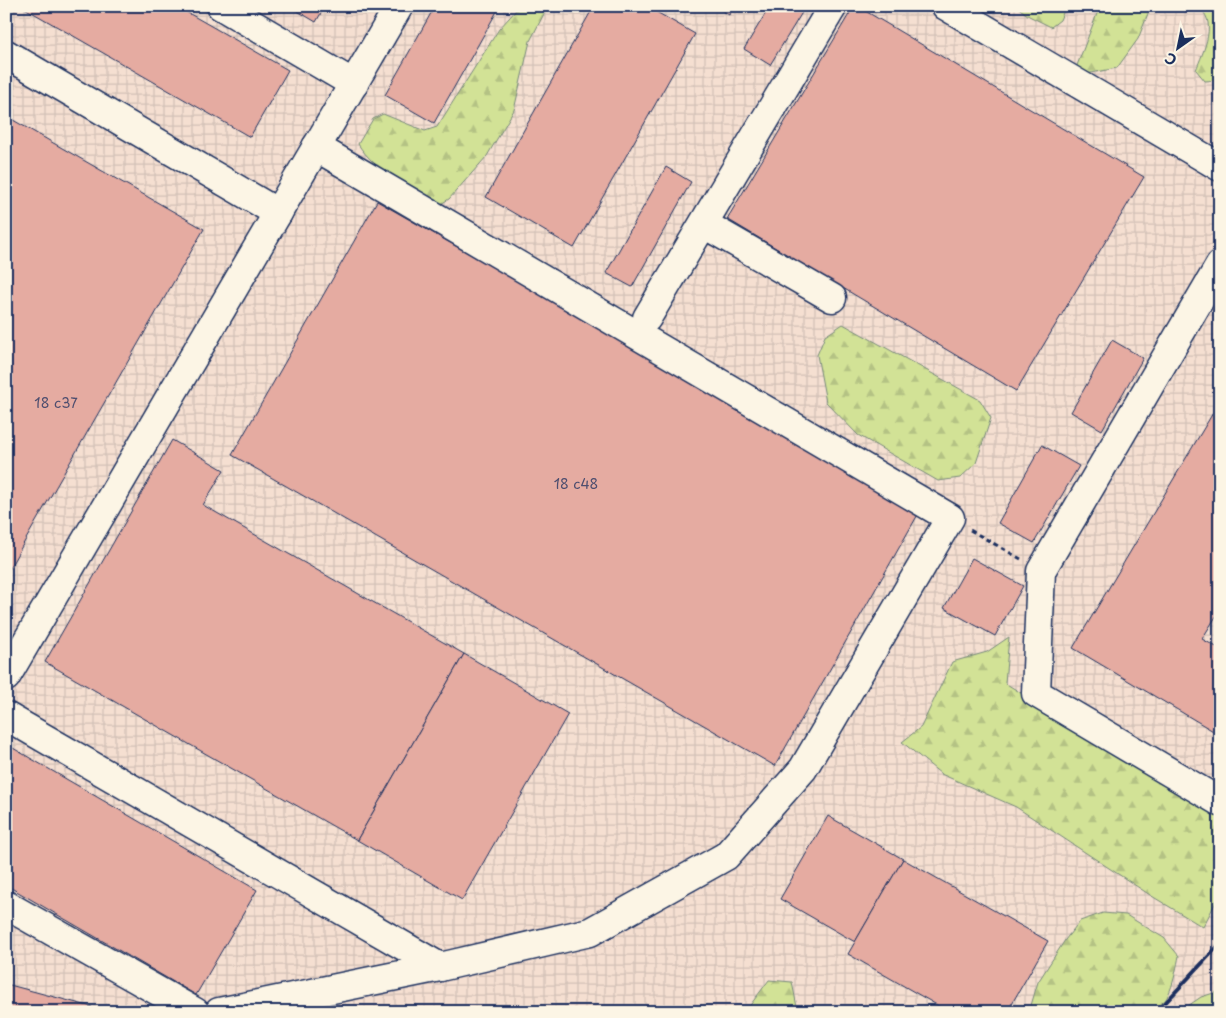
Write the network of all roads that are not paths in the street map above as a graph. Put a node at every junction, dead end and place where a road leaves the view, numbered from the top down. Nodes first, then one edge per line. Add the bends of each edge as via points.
1 (221, 6) edge
2 (399, 6) edge
3 (833, 6) edge
4 (946, 6) edge
5 (6, 54) edge
6 (354, 84) junction
7 (316, 147) junction
8 (1220, 167) edge
9 (278, 213) junction
10 (704, 224) junction
11 (1219, 269) edge
12 (832, 298) dead end
13 (647, 318) dead end
14 (6, 677) edge
15 (6, 716) edge
16 (1220, 802) edge
17 (6, 905) edge
18 (440, 967) junction
19 (195, 1012) edge
20 (219, 1012) edge

1 - 6 lane
2 - 6 lane
3 - 10 lane
4 - 8 lane
5 - 9 lane
6 - 7 lane
7 - 9 lane
7 - 18 lane via 950,518 803,769 726,856 590,932
9 - 14 lane
10 - 12 lane
10 - 13 lane
11 - 16 lane via 1041,571 1036,693
15 - 18 lane
17 - 19 lane
18 - 20 lane

